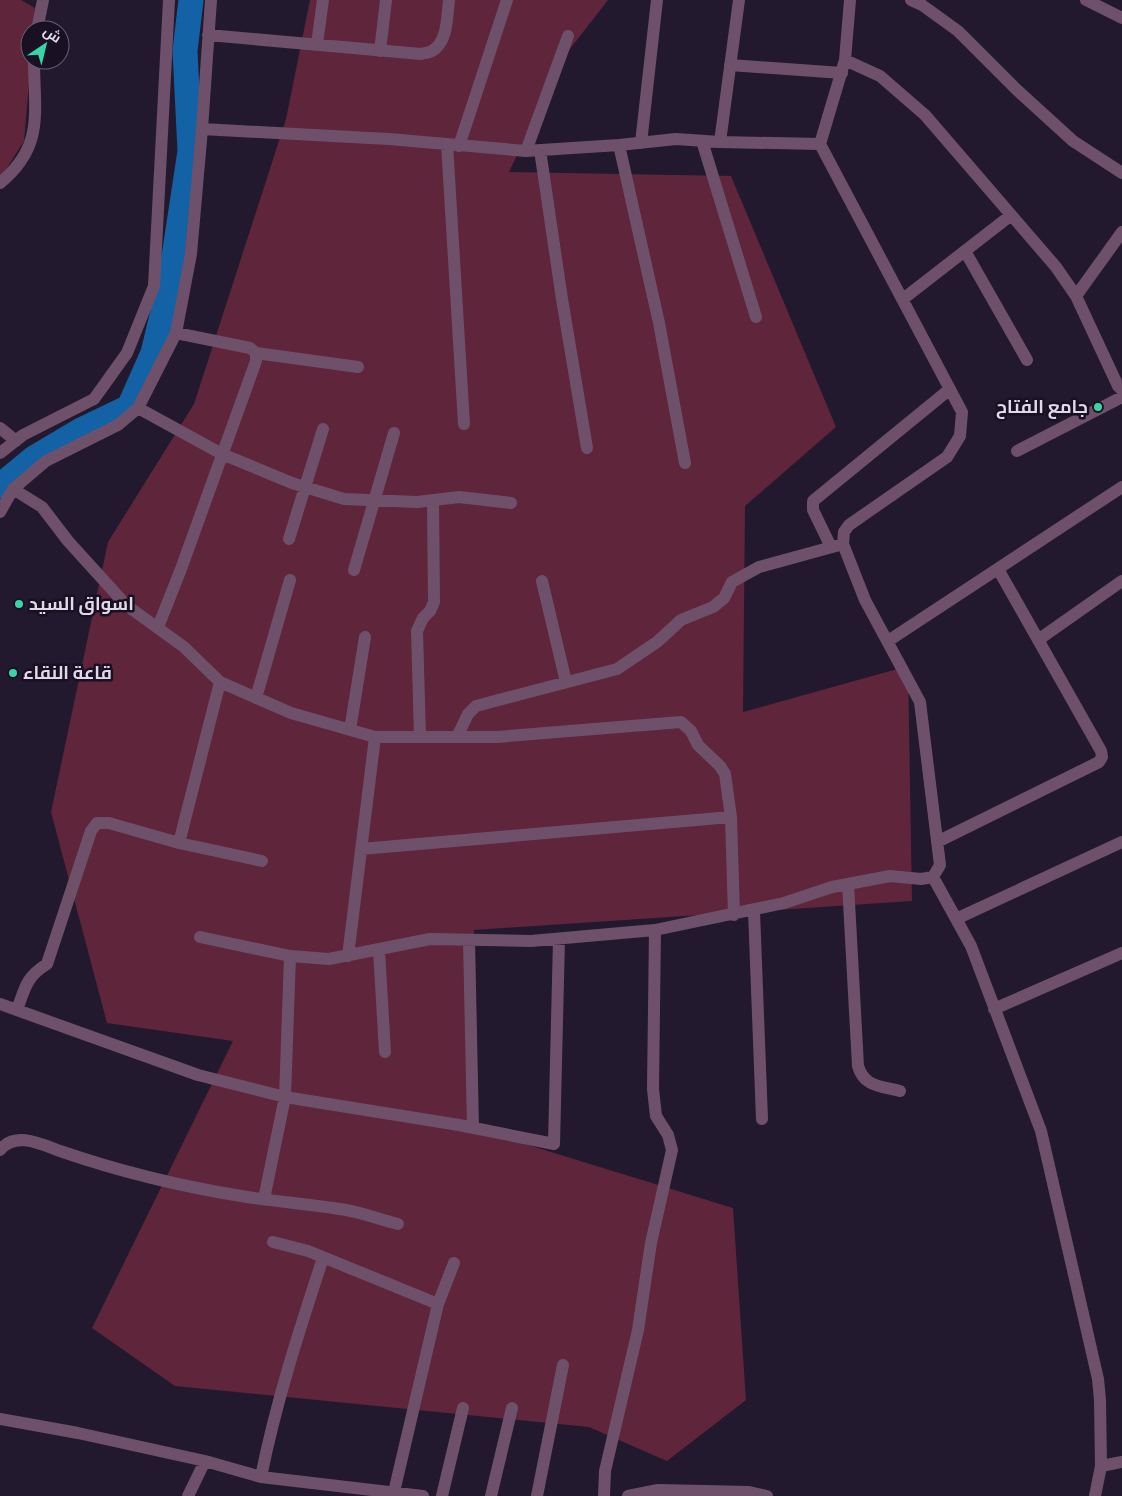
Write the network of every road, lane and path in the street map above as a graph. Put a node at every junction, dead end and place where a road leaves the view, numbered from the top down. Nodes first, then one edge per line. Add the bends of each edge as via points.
1 (43, 0) edge
2 (169, 0) edge
3 (211, 0) edge
4 (324, 0) edge
5 (386, 0) edge
6 (449, 0) edge
7 (507, 0) edge
8 (657, 0) edge
9 (739, 0) edge
10 (850, 0) edge
11 (911, 0) edge
12 (1086, 0) edge
13 (1122, 18) edge
14 (39, 20) edge
15 (208, 35) junction
16 (568, 36) dead end
17 (317, 44) junction
18 (380, 51) junction
19 (730, 65) junction
20 (844, 67) junction
21 (34, 70) edge
22 (202, 129) junction
23 (702, 140) junction
24 (720, 142) junction
25 (641, 143) junction
26 (820, 144) junction
27 (453, 145) junction
28 (619, 145) junction
29 (540, 150) junction
30 (526, 151) junction
31 (1122, 174) edge
32 (0, 184) edge
33 (1010, 216) junction
34 (1122, 232) edge
35 (965, 251) junction
36 (1076, 296) junction
37 (903, 299) junction
38 (756, 317) dead end
39 (176, 333) junction
40 (256, 353) junction
41 (1027, 360) dead end
42 (358, 367) dead end
43 (950, 389) junction
44 (1121, 389) edge
45 (138, 408) junction
46 (464, 424) dead end
47 (0, 428) edge
48 (323, 429) dead end
49 (394, 433) dead end
50 (16, 441) junction
51 (587, 448) dead end
52 (1018, 451) dead end
53 (0, 453) edge
54 (222, 454) junction
55 (685, 463) dead end
56 (305, 487) junction
57 (1122, 487) edge
58 (13, 489) junction
59 (373, 500) junction
60 (433, 500) junction
61 (511, 503) dead end
62 (0, 512) edge
63 (289, 539) dead end
64 (837, 546) junction
65 (998, 569) junction
66 (354, 570) dead end
67 (290, 580) dead end
68 (542, 580) dead end
69 (1122, 581) edge
70 (158, 627) junction
71 (365, 637) dead end
72 (1038, 640) junction
73 (888, 641) junction
74 (220, 682) junction
75 (566, 682) junction
76 (256, 698) junction
77 (350, 730) junction
78 (375, 737) junction
79 (420, 737) junction
80 (457, 737) junction
81 (731, 816) junction
82 (937, 842) junction
83 (1122, 842) edge
84 (179, 843) junction
85 (361, 848) junction
86 (262, 861) dead end
87 (933, 877) junction
88 (848, 884) junction
89 (754, 910) junction
90 (734, 915) junction
91 (956, 919) junction
92 (655, 930) junction
93 (200, 937) dead end
94 (559, 939) junction
95 (469, 940) junction
96 (379, 950) junction
97 (1122, 953) edge
98 (290, 956) junction
99 (348, 956) junction
100 (0, 1004) edge
101 (994, 1009) junction
102 (16, 1010) junction
103 (385, 1052) dead end
104 (900, 1091) dead end
105 (285, 1097) junction
106 (762, 1119) dead end
107 (473, 1128) junction
108 (0, 1150) edge
109 (264, 1199) junction
110 (398, 1224) dead end
111 (273, 1242) dead end
112 (323, 1258) junction
113 (454, 1263) dead end
114 (438, 1304) junction
115 (563, 1365) dead end
116 (463, 1408) dead end
117 (512, 1408) dead end
118 (0, 1419) edge
119 (205, 1461) junction
120 (1122, 1462) edge
121 (1101, 1466) junction
122 (261, 1478) junction
123 (394, 1492) junction
124 (188, 1496) edge
125 (423, 1496) edge
126 (442, 1496) edge
127 (491, 1496) edge
128 (537, 1496) edge
129 (604, 1496) edge
130 (628, 1496) edge
131 (767, 1496) edge
132 (1094, 1496) edge

1 - 14 street
2 - 50 street via 154,286 127,353 94,399
3 - 15 street
4 - 17 street
5 - 18 street
6 - 18 street via 444,35 432,52
7 - 27 street
8 - 25 street
9 - 19 street
10 - 20 street
11 - 31 street via 958,31 1073,141
12 - 13 street
15 - 17 street
15 - 22 street
16 - 30 street
17 - 18 street
19 - 20 street
19 - 24 street
20 - 26 street
20 - 33 street via 880,76 925,115
21 - 32 street via 34,135 28,150
22 - 27 street
22 - 39 street via 191,254
23 - 24 street
23 - 25 street
23 - 38 street
24 - 26 street
25 - 28 street
26 - 37 street
27 - 30 street
27 - 46 street
28 - 29 street
28 - 55 street via 659,323
29 - 30 street
29 - 51 street
33 - 35 street
33 - 36 street via 1056,267
34 - 36 street
35 - 37 street
35 - 41 street
36 - 44 street
37 - 43 street
39 - 40 street via 250,348
39 - 45 street
40 - 42 street
40 - 54 street via 256,361
43 - 64 street via 962,412 960,436 947,457 849,525
43 - 64 street via 813,501 813,510
44 - 52 street
45 - 54 street
45 - 58 street via 118,425 46,461
47 - 50 street
48 - 56 street
49 - 59 street
50 - 53 street
54 - 56 street
54 - 70 street
56 - 59 street via 344,499
56 - 63 street
57 - 65 street
58 - 62 street
58 - 70 street via 42,507 126,605
59 - 60 street
59 - 66 street
60 - 61 street via 459,497
60 - 79 street via 434,602 417,631
64 - 73 street
64 - 75 street via 759,567 732,582 724,598 713,607 681,620 657,642 617,669
65 - 72 street
65 - 73 street
67 - 76 street
68 - 75 street
69 - 72 street
70 - 74 street
71 - 77 street
72 - 82 street via 1102,757 1099,762
73 - 82 street via 920,702
74 - 76 street
74 - 84 street
75 - 80 street via 476,706 468,714
76 - 77 street via 291,713
77 - 78 street
78 - 79 street
78 - 85 street
79 - 80 street
80 - 81 street via 497,737 681,722 691,730 698,746 725,774
81 - 85 street
81 - 90 street
82 - 87 street via 940,866
83 - 91 street
84 - 86 street
84 - 102 street via 109,823 97,824 91,831 47,964 34,971
85 - 99 street
87 - 88 street via 890,876
87 - 91 street
88 - 89 street
88 - 104 street via 858,1066 861,1076 872,1084
89 - 90 street
89 - 106 street
90 - 92 street
91 - 101 street via 971,946
92 - 94 street
92 - 129 street via 653,1089 656,1116 668,1135 672,1150 651,1243 638,1330 605,1471
93 - 98 street
94 - 95 street
94 - 107 street via 554,1144
95 - 96 street via 430,939
95 - 107 street
96 - 99 street
96 - 103 street
97 - 101 street
98 - 99 street via 329,959
98 - 105 street
100 - 102 street
101 - 121 street via 1040,1131 1092,1351 1100,1400
102 - 105 street via 198,1075
105 - 107 street
105 - 109 street
108 - 109 street via 14,1140 30,1140 144,1176
109 - 110 street via 348,1210
111 - 112 street
112 - 114 street
112 - 122 street via 290,1359
113 - 114 street
114 - 123 street
115 - 128 street
116 - 126 street
117 - 127 street
118 - 119 street
119 - 122 street
119 - 124 street
120 - 121 street
121 - 132 street
122 - 123 street
123 - 125 street
130 - 131 street via 658,1490 749,1492

